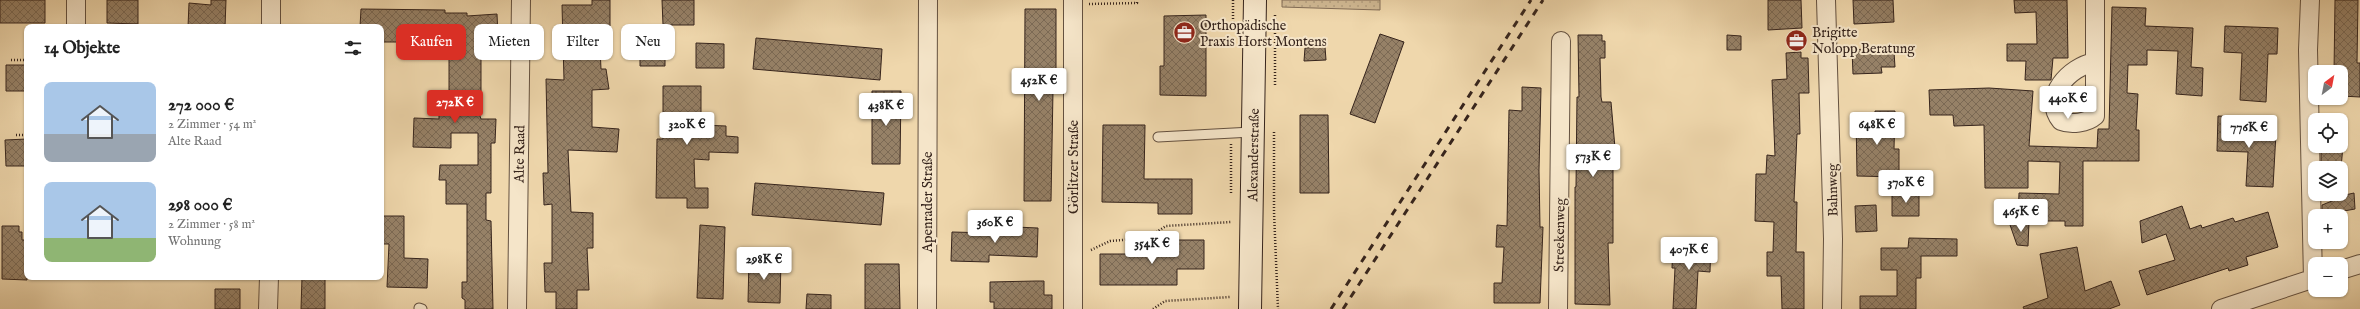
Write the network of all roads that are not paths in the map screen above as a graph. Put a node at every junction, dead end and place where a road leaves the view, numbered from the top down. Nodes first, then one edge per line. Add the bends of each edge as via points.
1 (76, 0) edge
2 (271, 0) edge
3 (521, 0) edge
4 (928, 0) edge
5 (1254, 0) edge
6 (1826, 0) edge
7 (2095, 0) edge
8 (2310, 0) edge
9 (1073, 2) edge
10 (76, 24) edge
11 (271, 24) edge
12 (1561, 41) dead end
13 (2094, 62) dead end
14 (1264, 129) junction
15 (1158, 137) dead end
16 (2313, 257) edge
17 (2360, 264) edge
18 (2348, 268) edge
19 (269, 280) edge
20 (2308, 280) edge
21 (268, 309) edge
22 (517, 309) edge
23 (927, 309) edge
24 (1073, 309) edge
25 (1250, 309) edge
26 (1558, 309) edge
27 (1832, 309) edge
28 (2221, 309) edge

1 - 10 street
2 - 11 street
3 - 22 street, Alte Raad
4 - 23 street, Apenrader Straße
5 - 14 main road, Alexanderstraße
6 - 27 street, Bahnweg via 1833,231
7 - 13 street
8 - 16 street via 2308,50
9 - 24 street, Görlitzer Straße
12 - 26 street, Streekenweg
14 - 15 lane
14 - 25 main road, Alexanderstraße
17 - 18 street
19 - 21 street
20 - 28 street

